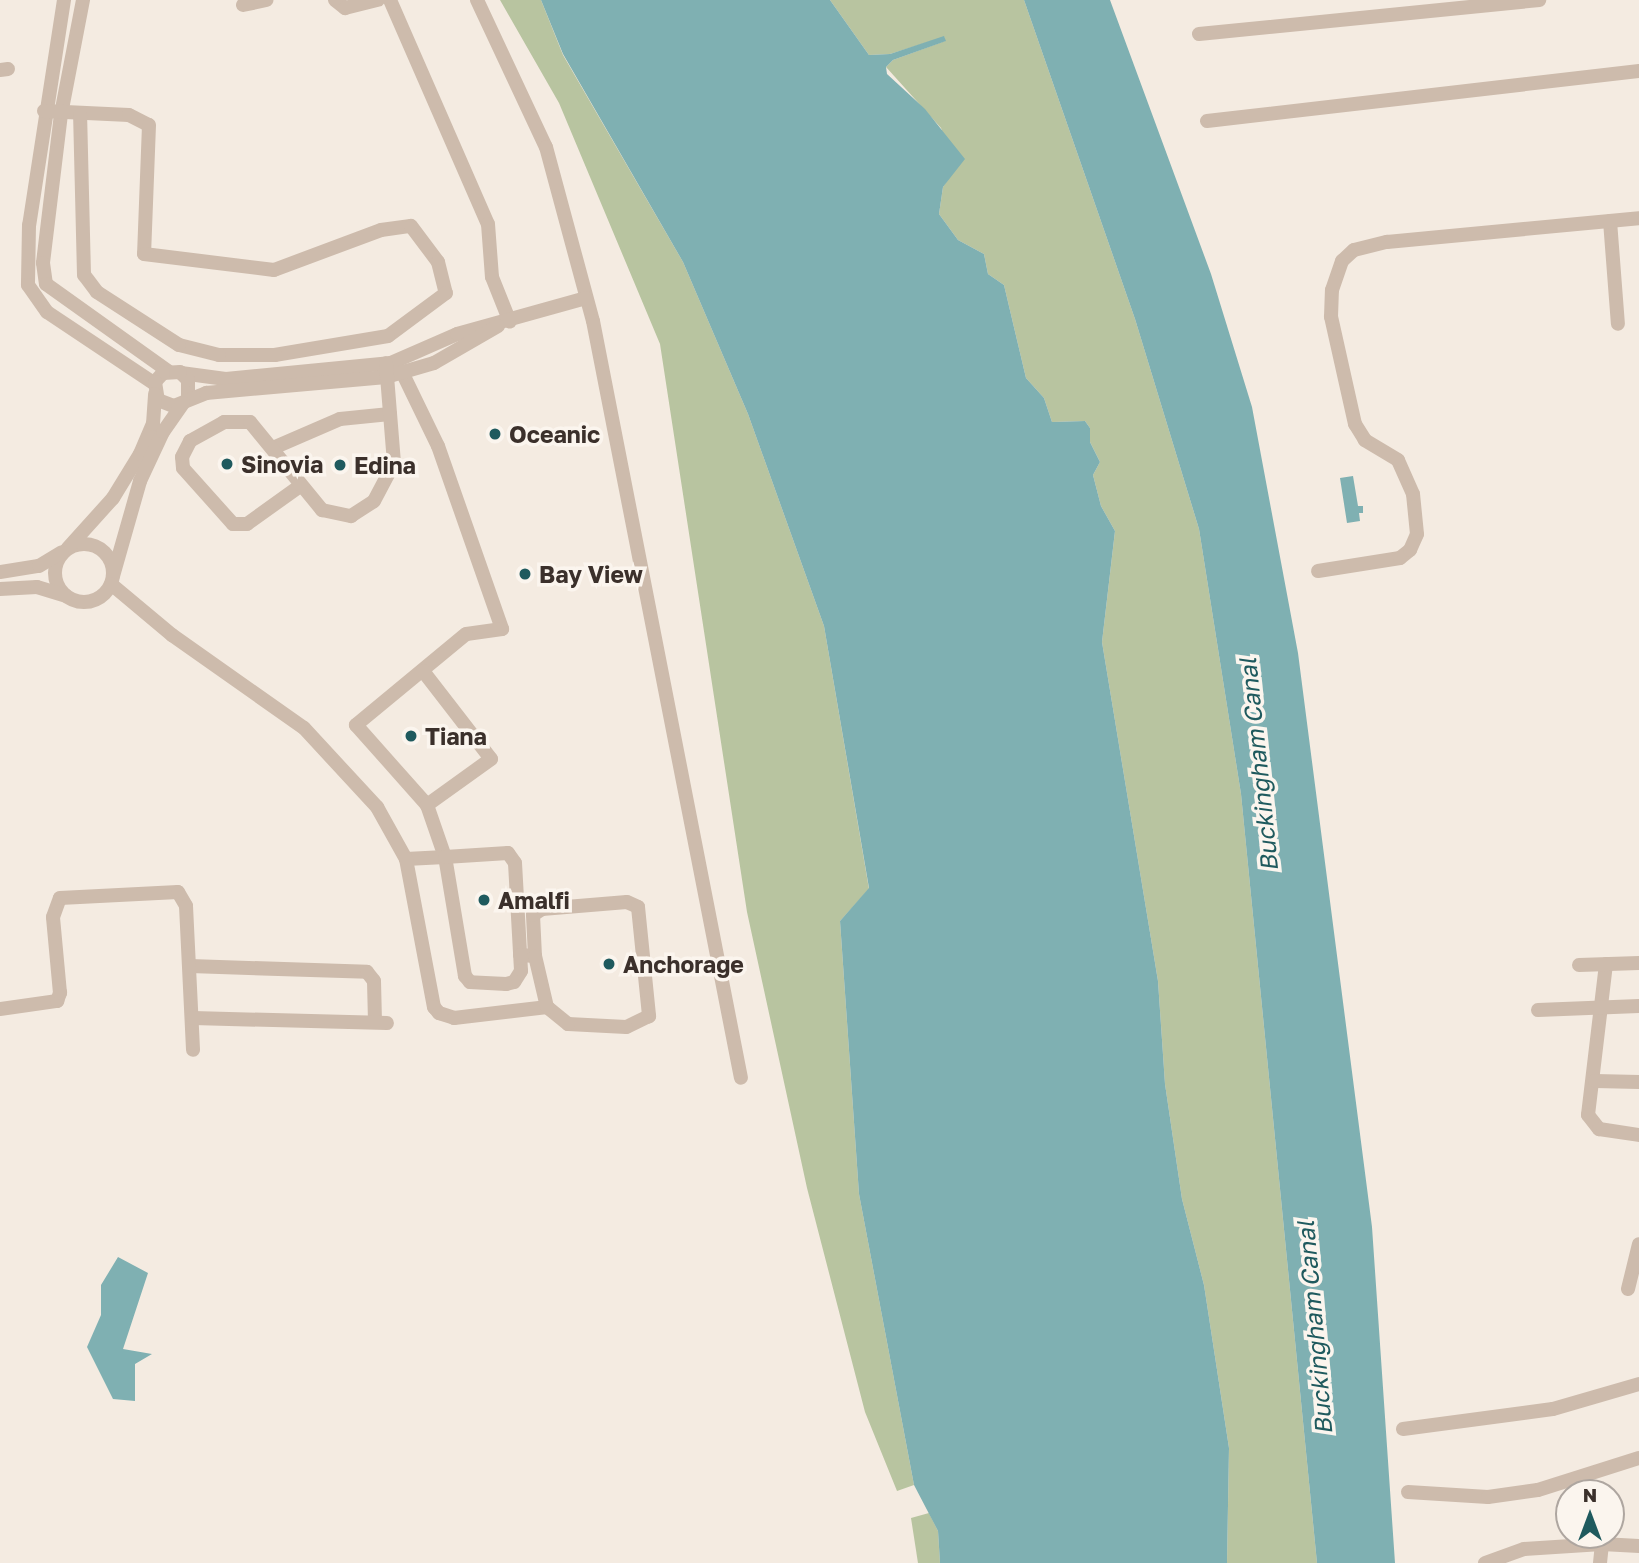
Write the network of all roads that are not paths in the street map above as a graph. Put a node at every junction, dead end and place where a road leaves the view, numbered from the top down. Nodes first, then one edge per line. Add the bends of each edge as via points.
1 (64, 0) edge
2 (83, 0) edge
3 (266, 0) edge
4 (335, 0) edge
5 (378, 0) edge
6 (390, 0) edge
7 (477, 0) edge
8 (1539, 0) edge
9 (243, 5) dead end
10 (1199, 34) dead end
11 (1639, 71) edge
12 (44, 111) junction
13 (61, 114) junction
14 (80, 115) junction
15 (1207, 121) dead end
16 (1639, 218) edge
17 (1610, 221) junction
18 (586, 298) junction
19 (504, 324) junction
20 (1618, 324) dead end
21 (123, 339) junction
22 (110, 354) junction
23 (386, 370) junction
24 (175, 372) junction
25 (403, 374) junction
26 (155, 389) junction
27 (186, 399) junction
28 (390, 414) junction
29 (273, 448) junction
30 (300, 486) junction
31 (66, 550) junction
32 (1318, 571) dead end
33 (0, 572) edge
34 (112, 580) junction
35 (0, 589) edge
36 (67, 597) junction
37 (423, 671) junction
38 (427, 805) junction
39 (445, 857) junction
40 (406, 859) junction
41 (520, 955) junction
42 (535, 956) junction
43 (1639, 963) edge
44 (1606, 964) junction
45 (1579, 965) dead end
46 (190, 966) junction
47 (1602, 1006) junction
48 (1639, 1006) edge
49 (547, 1007) junction
50 (0, 1009) edge
51 (1538, 1010) dead end
52 (193, 1017) junction
53 (193, 1050) dead end
54 (741, 1078) dead end
55 (1595, 1081) junction
56 (1639, 1082) edge
57 (1639, 1135) edge
58 (1639, 1244) edge
59 (1628, 1289) dead end
60 (1639, 1384) edge
61 (1403, 1429) dead end
62 (1639, 1458) edge
63 (1408, 1492) dead end
64 (1555, 1547) edge
65 (1485, 1563) edge

1 - 12 street
2 - 13 street
3 - 9 street
4 - 5 street via 345,8
6 - 19 street via 488,224 492,278
7 - 18 street via 546,147
8 - 10 street
11 - 15 street
12 - 13 street
12 - 22 street via 29,225 28,285 47,312
13 - 14 street
13 - 21 street via 43,263 46,284
14 - 14 street via 84,275 105,298 178,345 219,355 275,355 388,336 446,293 438,262 411,226 381,230 274,270 144,254 149,125 129,115
16 - 17 street
17 - 20 street
17 - 32 street via 1387,242 1354,250 1342,261 1332,290 1331,317 1355,424 1365,440 1398,460 1413,494 1417,534 1410,550 1400,558
18 - 19 street
18 - 54 street via 659,646
19 - 23 street via 457,334
19 - 25 street
21 - 22 street
21 - 24 street
22 - 26 street
23 - 24 street via 226,379
23 - 25 street
23 - 27 street
23 - 28 street
24 - 26 street
24 - 27 street via 190,386
25 - 37 street via 438,446 502,629 466,634
26 - 27 street via 168,406
26 - 31 street via 153,424 140,454 113,498
27 - 34 street via 163,432 140,481
28 - 29 street via 340,419
28 - 30 street via 394,463 374,501 351,516 336,516 322,510
29 - 30 street
29 - 30 street via 255,424 224,422 190,441 181,457 183,468 233,524 247,524
31 - 33 street via 39,566
31 - 34 street via 84,544 100,549 109,558
31 - 36 street via 54,572 57,586
34 - 36 street via 90,602
34 - 40 street via 172,635 304,727 377,807
35 - 36 street via 37,587
37 - 38 street via 491,759
37 - 38 street via 356,725
38 - 39 street
39 - 40 street
39 - 41 street via 512,855
39 - 41 street via 466,978 470,982 514,982 521,971
40 - 49 street via 433,1007 454,1018
41 - 42 street
42 - 49 street
42 - 49 street via 533,915 542,909 627,902 638,907 649,1016 626,1027 594,1028 568,1024
43 - 44 street
44 - 45 street
44 - 47 street
46 - 50 street via 186,906 178,892 60,898 53,917 57,1001
46 - 52 street
46 - 52 street via 368,972 374,981 381,1022
47 - 48 street
47 - 51 street
47 - 55 street
52 - 53 street
55 - 56 street
55 - 57 street via 1588,1103 1591,1122 1599,1129
58 - 59 street
60 - 61 street via 1553,1409
62 - 63 street via 1538,1490 1488,1496
64 - 65 street via 1524,1549

